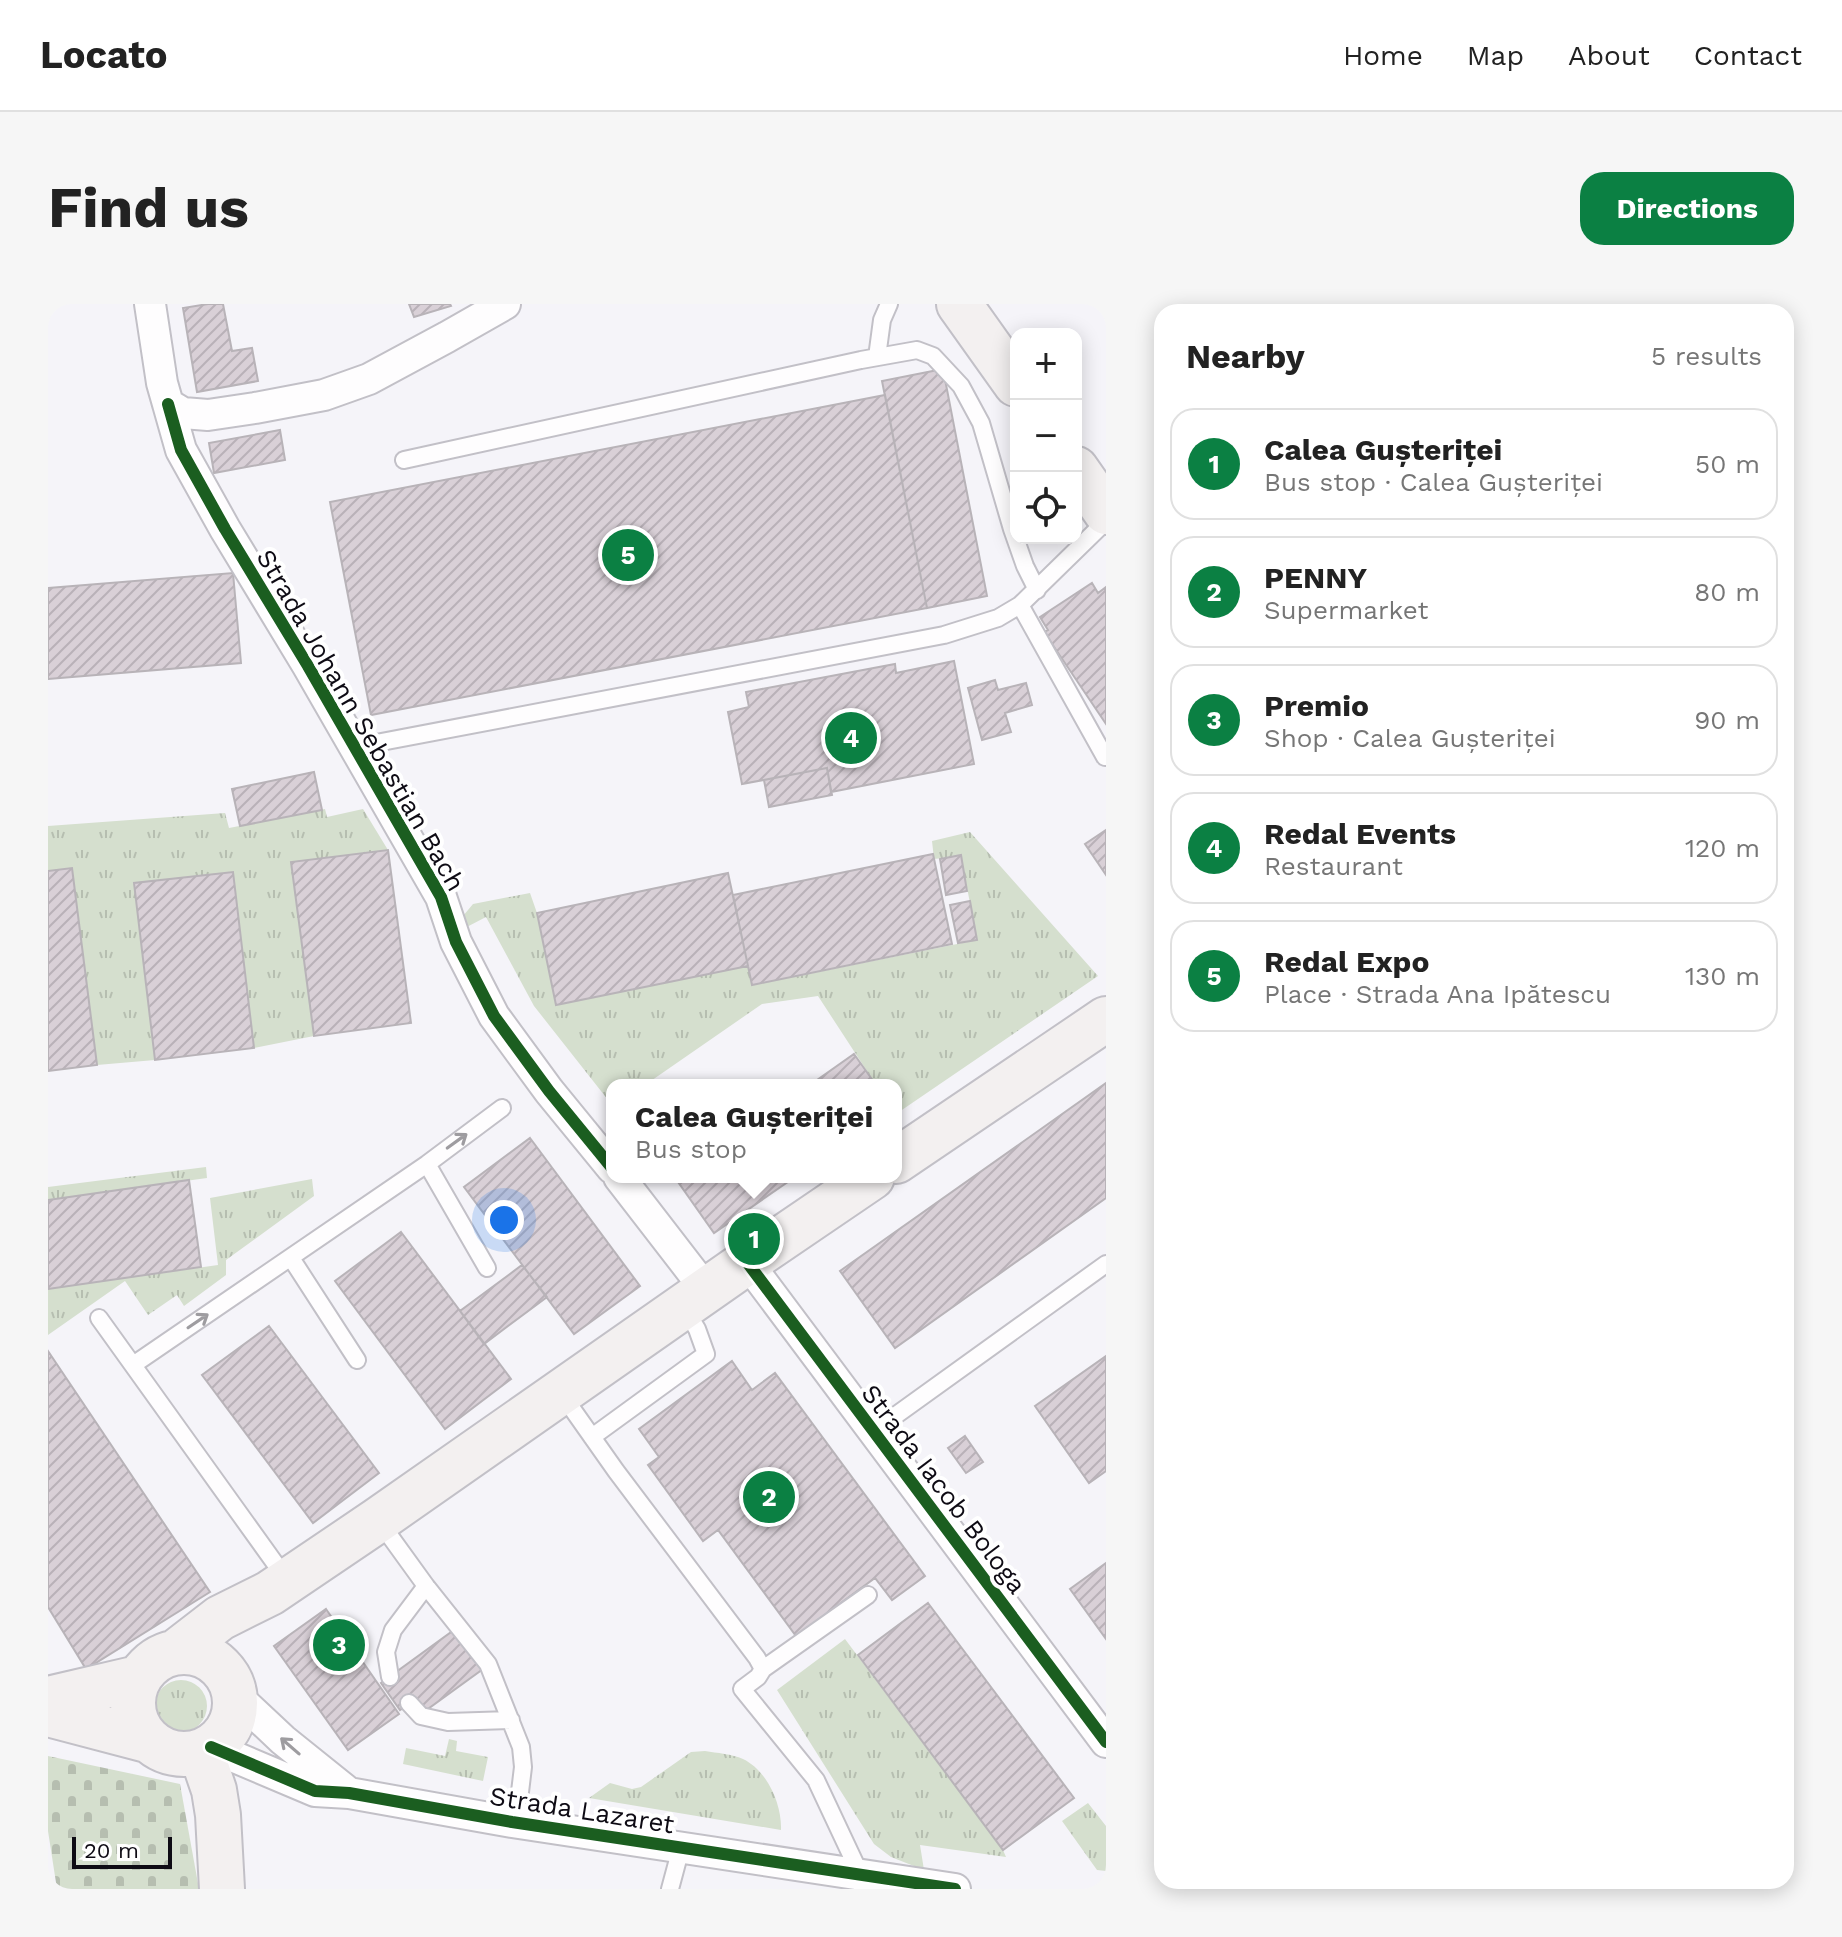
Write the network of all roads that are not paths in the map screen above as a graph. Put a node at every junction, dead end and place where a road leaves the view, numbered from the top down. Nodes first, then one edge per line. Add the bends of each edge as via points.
1 (150, 304) edge
2 (505, 304) edge
3 (889, 304) edge
4 (959, 304) edge
5 (877, 357) junction
6 (1010, 376) edge
7 (168, 404) junction
8 (404, 460) dead end
9 (1078, 472) edge
10 (1106, 512) edge
11 (1106, 521) edge
12 (1037, 590) junction
13 (1020, 605) junction
14 (355, 747) junction
15 (1105, 757) edge
16 (1106, 1019) edge
17 (502, 1108) dead end
18 (902, 1157) edge
19 (606, 1161) edge
20 (427, 1164) junction
21 (623, 1183) edge
22 (863, 1183) edge
23 (291, 1258) junction
24 (747, 1262) junction
25 (1106, 1264) edge
26 (487, 1268) dead end
27 (695, 1299) junction
28 (99, 1318) dead end
29 (357, 1360) dead end
30 (133, 1365) junction
31 (561, 1392) junction
32 (874, 1431) junction
33 (592, 1437) junction
34 (378, 1520) junction
35 (426, 1586) junction
36 (279, 1587) junction
37 (868, 1595) dead end
38 (176, 1652) junction
39 (763, 1669) junction
40 (390, 1677) dead end
41 (138, 1678) junction
42 (230, 1684) junction
43 (48, 1699) edge
44 (409, 1703) dead end
45 (48, 1714) edge
46 (511, 1720) junction
47 (147, 1740) junction
48 (1106, 1742) edge
49 (206, 1750) junction
50 (349, 1793) junction
51 (512, 1822) junction
52 (681, 1848) junction
53 (861, 1876) junction
54 (222, 1889) edge
55 (670, 1889) edge
56 (955, 1889) edge

1 - 7 street, Strada Johann Sebastian Bach
2 - 7 street via 369,379 324,395 208,415 183,413
3 - 5 lane
4 - 6 main road
5 - 8 lane
5 - 12 lane via 917,350 933,356 961,386 981,423 1012,529
7 - 14 street, Strada Johann Sebastian Bach via 181,450
9 - 10 main road
11 - 12 lane
12 - 13 lane
13 - 14 lane via 998,618 944,635
13 - 15 lane
14 - 19 street, Strada Johann Sebastian Bach via 441,897 456,942 494,1016
16 - 18 main road
20 -> 17 lane
20 - 23 lane
20 - 26 lane
21 - 27 street
22 - 24 main road
23 - 29 lane
30 -> 23 lane
24 - 27 main road
24 - 32 street, Strada Iacob Bologa
25 - 32 lane
27 - 31 main road
27 - 33 lane via 706,1354
28 - 30 lane
30 - 36 lane
31 - 33 lane
31 - 34 main road
32 - 48 street, Strada Iacob Bologa
33 - 39 lane
34 - 35 lane
34 - 36 main road
35 - 40 lane via 393,1630 386,1652
35 - 46 lane via 488,1664
36 - 38 main road via 220,1618
36 - 42 main road via 236,1644
37 - 39 lane
38 - 41 main road via 154,1661
38 - 42 main road via 203,1655
39 - 53 lane via 742,1689 816,1780
41 - 43 main road
41 - 47 main road via 132,1711
42 - 49 main road via 235,1710 231,1724
50 -> 42 street, Strada Lazaret via 283,1740
44 - 46 lane via 421,1716 448,1722
45 - 47 main road
46 - 51 lane via 523,1767
47 - 49 main road via 172,1754
49 - 50 street, Strada Lazaret via 315,1791
49 - 54 main road via 218,1815
50 - 51 street, Strada Lazaret
51 - 52 street, Strada Lazaret
52 - 53 street, Strada Lazaret
52 - 55 lane
53 - 56 street, Strada Lazaret

